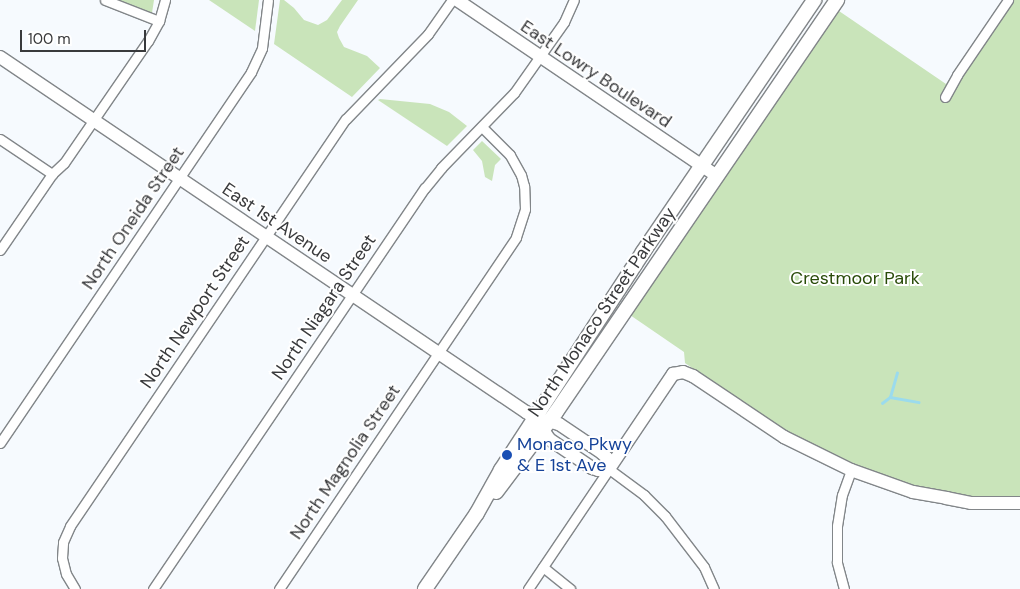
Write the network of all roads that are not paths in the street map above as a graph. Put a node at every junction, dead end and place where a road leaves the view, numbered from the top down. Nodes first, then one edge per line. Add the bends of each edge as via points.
1 (106, 0) edge
2 (165, 0) edge
3 (268, 0) edge
4 (452, 0) edge
5 (457, 0) edge
6 (574, 0) edge
7 (814, 0) edge
8 (1008, 0) edge
9 (835, 1) edge
10 (160, 20) junction
11 (0, 57) edge
12 (540, 57) junction
13 (790, 68) junction
14 (945, 96) dead end
15 (93, 120) junction
16 (482, 127) junction
17 (0, 139) edge
18 (701, 165) junction
19 (52, 174) junction
20 (717, 176) junction
21 (179, 178) junction
22 (266, 237) junction
23 (0, 250) edge
24 (352, 295) junction
25 (438, 353) junction
26 (535, 418) junction
27 (547, 426) junction
28 (0, 443) edge
29 (609, 469) junction
30 (851, 470) junction
31 (1020, 503) edge
32 (477, 513) junction
33 (543, 567) junction
34 (75, 589) edge
35 (153, 589) edge
36 (279, 589) edge
37 (425, 589) edge
38 (528, 589) edge
39 (570, 589) edge
40 (714, 589) edge
41 (844, 589) edge

1 - 10 street
2 - 10 street
3 - 21 street, North Oneida Street via 264,36 255,65
4 - 22 street, North Newport Street via 420,44 351,113
5 - 12 street, East Lowry Boulevard
6 - 12 street, North Niagara Street via 564,22
7 - 13 main road via 815,17 799,42
7 - 18 main road, North Monaco Street Parkway
8 - 14 street
9 - 13 main road
10 - 15 street
11 - 15 street, East 1st Avenue
12 - 16 street, North Niagara Street via 514,93
12 - 18 street, East Lowry Boulevard
13 - 20 main road, North Monaco Street Parkway
15 - 19 street via 64,163
15 - 21 street, East 1st Avenue
16 - 24 street, North Niagara Street via 432,179
16 - 25 street, North Magnolia Street via 510,155 521,175 525,196 523,220 513,243
17 - 19 street
18 - 20 street, East Lowry Boulevard
18 - 26 main road, North Monaco Street Parkway
19 - 23 street
20 - 27 main road, North Monaco Street Parkway
21 - 22 street, East 1st Avenue
21 - 28 street, North Oneida Street
22 - 24 street, East 1st Avenue
22 - 34 street, North Newport Street via 70,526 63,542 62,558
24 - 25 street, East 1st Avenue
24 - 35 street, North Niagara Street
25 - 26 street, East 1st Avenue
25 - 36 street, North Magnolia Street
26 - 27 street, East 1st Avenue
26 - 32 main road, North Monaco Street Parkway
27 - 29 street, East 1st Avenue via 604,455
27 - 29 street, East 1st Avenue via 549,438 592,468
27 - 32 main road, North Monaco Street Parkway via 508,479
29 - 30 street via 673,374 683,372 784,437
29 - 33 street
29 - 40 street via 644,495 665,516 704,567
30 - 31 street via 913,492 938,497 972,503
30 - 41 street via 842,495 837,526 837,562
32 - 37 main road, North Monaco Street Parkway
33 - 38 street
33 - 39 street

